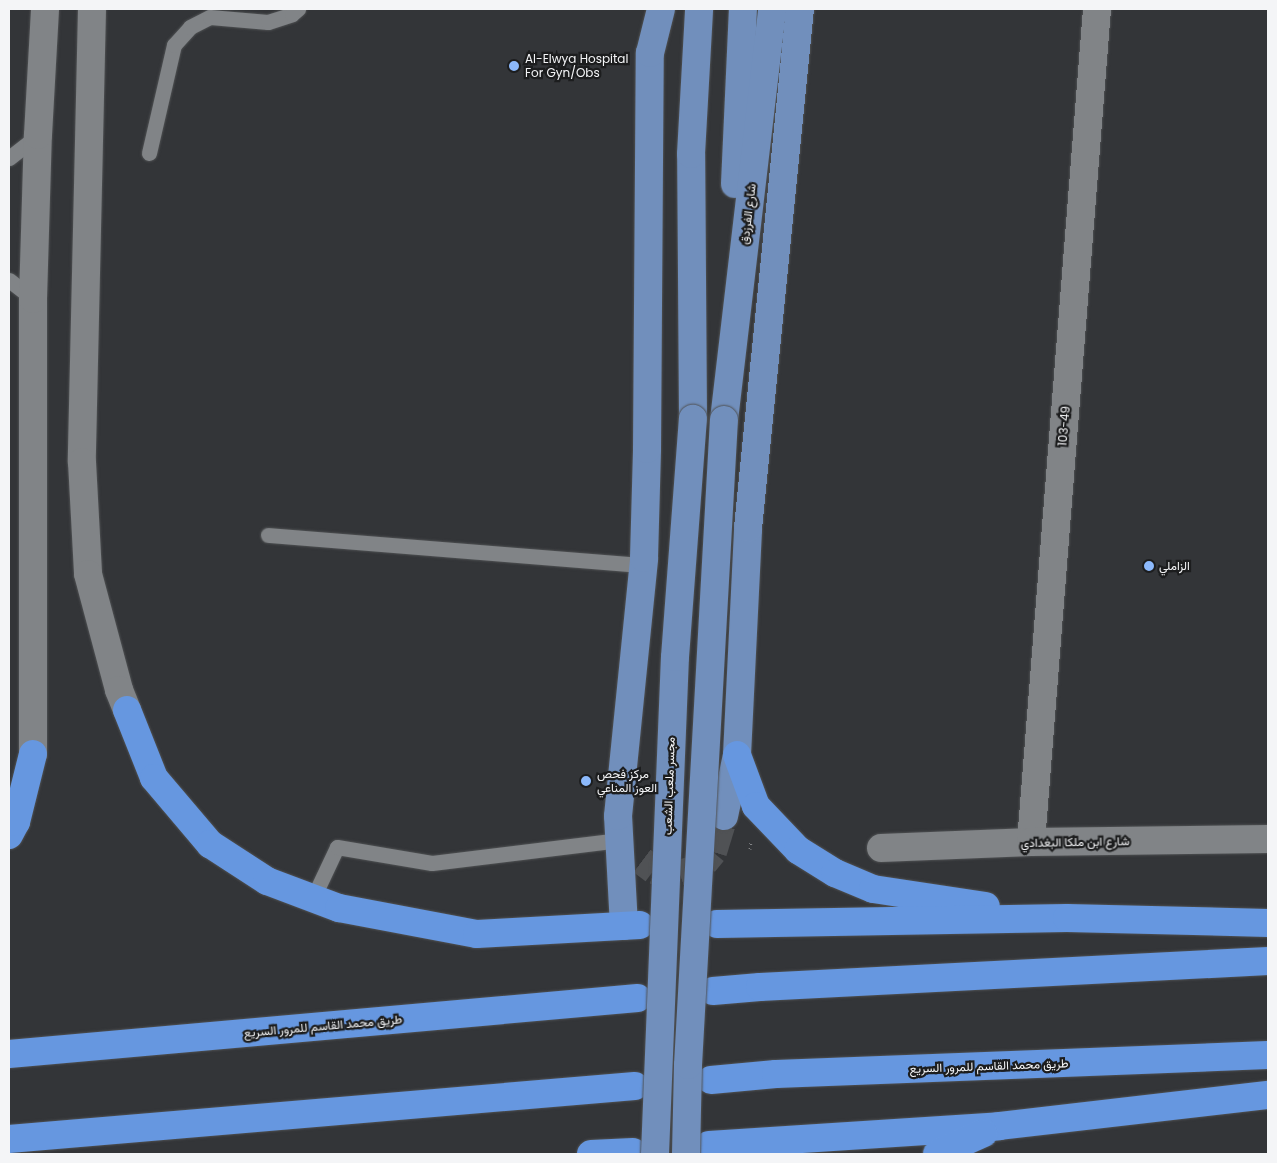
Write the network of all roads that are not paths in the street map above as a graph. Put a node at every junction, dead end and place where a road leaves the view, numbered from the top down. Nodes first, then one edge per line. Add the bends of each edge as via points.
1 (45, 9) edge
2 (92, 9) edge
3 (298, 9) edge
4 (661, 9) edge
5 (699, 9) edge
6 (743, 9) edge
7 (772, 9) edge
8 (800, 9) edge
9 (1097, 9) edge
10 (38, 134) junction
11 (149, 153) dead end
12 (9, 158) edge
13 (9, 280) edge
14 (32, 299) junction
15 (724, 420) junction
16 (268, 535) dead end
17 (643, 565) junction
18 (127, 710) joint
19 (33, 754) joint
20 (737, 755) junction
21 (724, 816) tunnel mouth
22 (619, 828) junction
23 (9, 835) edge
24 (1268, 838) edge
25 (1031, 842) junction
26 (881, 848) dead end
27 (642, 862) tunnel mouth
28 (313, 898) junction
29 (1067, 918) junction
30 (1268, 923) edge
31 (717, 924) dead end
32 (632, 925) joint
33 (1268, 961) edge
34 (713, 991) dead end
35 (638, 998) dead end
36 (9, 1054) edge
37 (1268, 1055) edge
38 (711, 1080) dead end
39 (635, 1086) dead end
40 (1268, 1095) edge
41 (999, 1126) junction
42 (9, 1139) edge
43 (698, 1150) edge
44 (635, 1153) edge
45 (591, 1154) edge
46 (937, 1154) edge

1 - 10 street
2 - 18 street via 82,462 88,574
3 - 11 lane via 268,22 210,16 190,27 174,45
4 - 17 main road via 650,53 648,449
5 - 44 main road, مجسر ملعب الشعب, bridge via 691,154 692,419
6 - 15 main road
7 - 15 main road, شارع الفرزدق
8 - 20 main road via 748,528
9 - 25 street, 103-49
10 - 12 lane
10 - 14 street
13 - 14 lane
14 - 19 street
15 - 43 main road, bridge via 690,1026
16 - 17 lane
17 - 22 main road
18 - 28 highway via 154,778 210,844 267,881
19 - 23 highway via 16,822
20 - 21 main road
20 - 29 highway via 756,806 798,850 835,873 873,889
22 - 27 main road
22 - 28 lane via 432,863 337,847
22 - 32 main road
24 - 25 street, شارع ابن ملكا البغدادي
25 - 26 street, شارع ابن ملكا البغدادي
28 - 32 highway via 339,908 477,934
29 - 30 highway
29 - 31 highway
33 - 34 highway
35 - 36 highway, طريق محمد القاسم للمرور السريع
37 - 38 highway, طريق محمد القاسم للمرور السريع via 776,1074
39 - 42 highway
40 - 41 highway
41 - 43 highway
41 - 46 highway
44 - 45 highway

